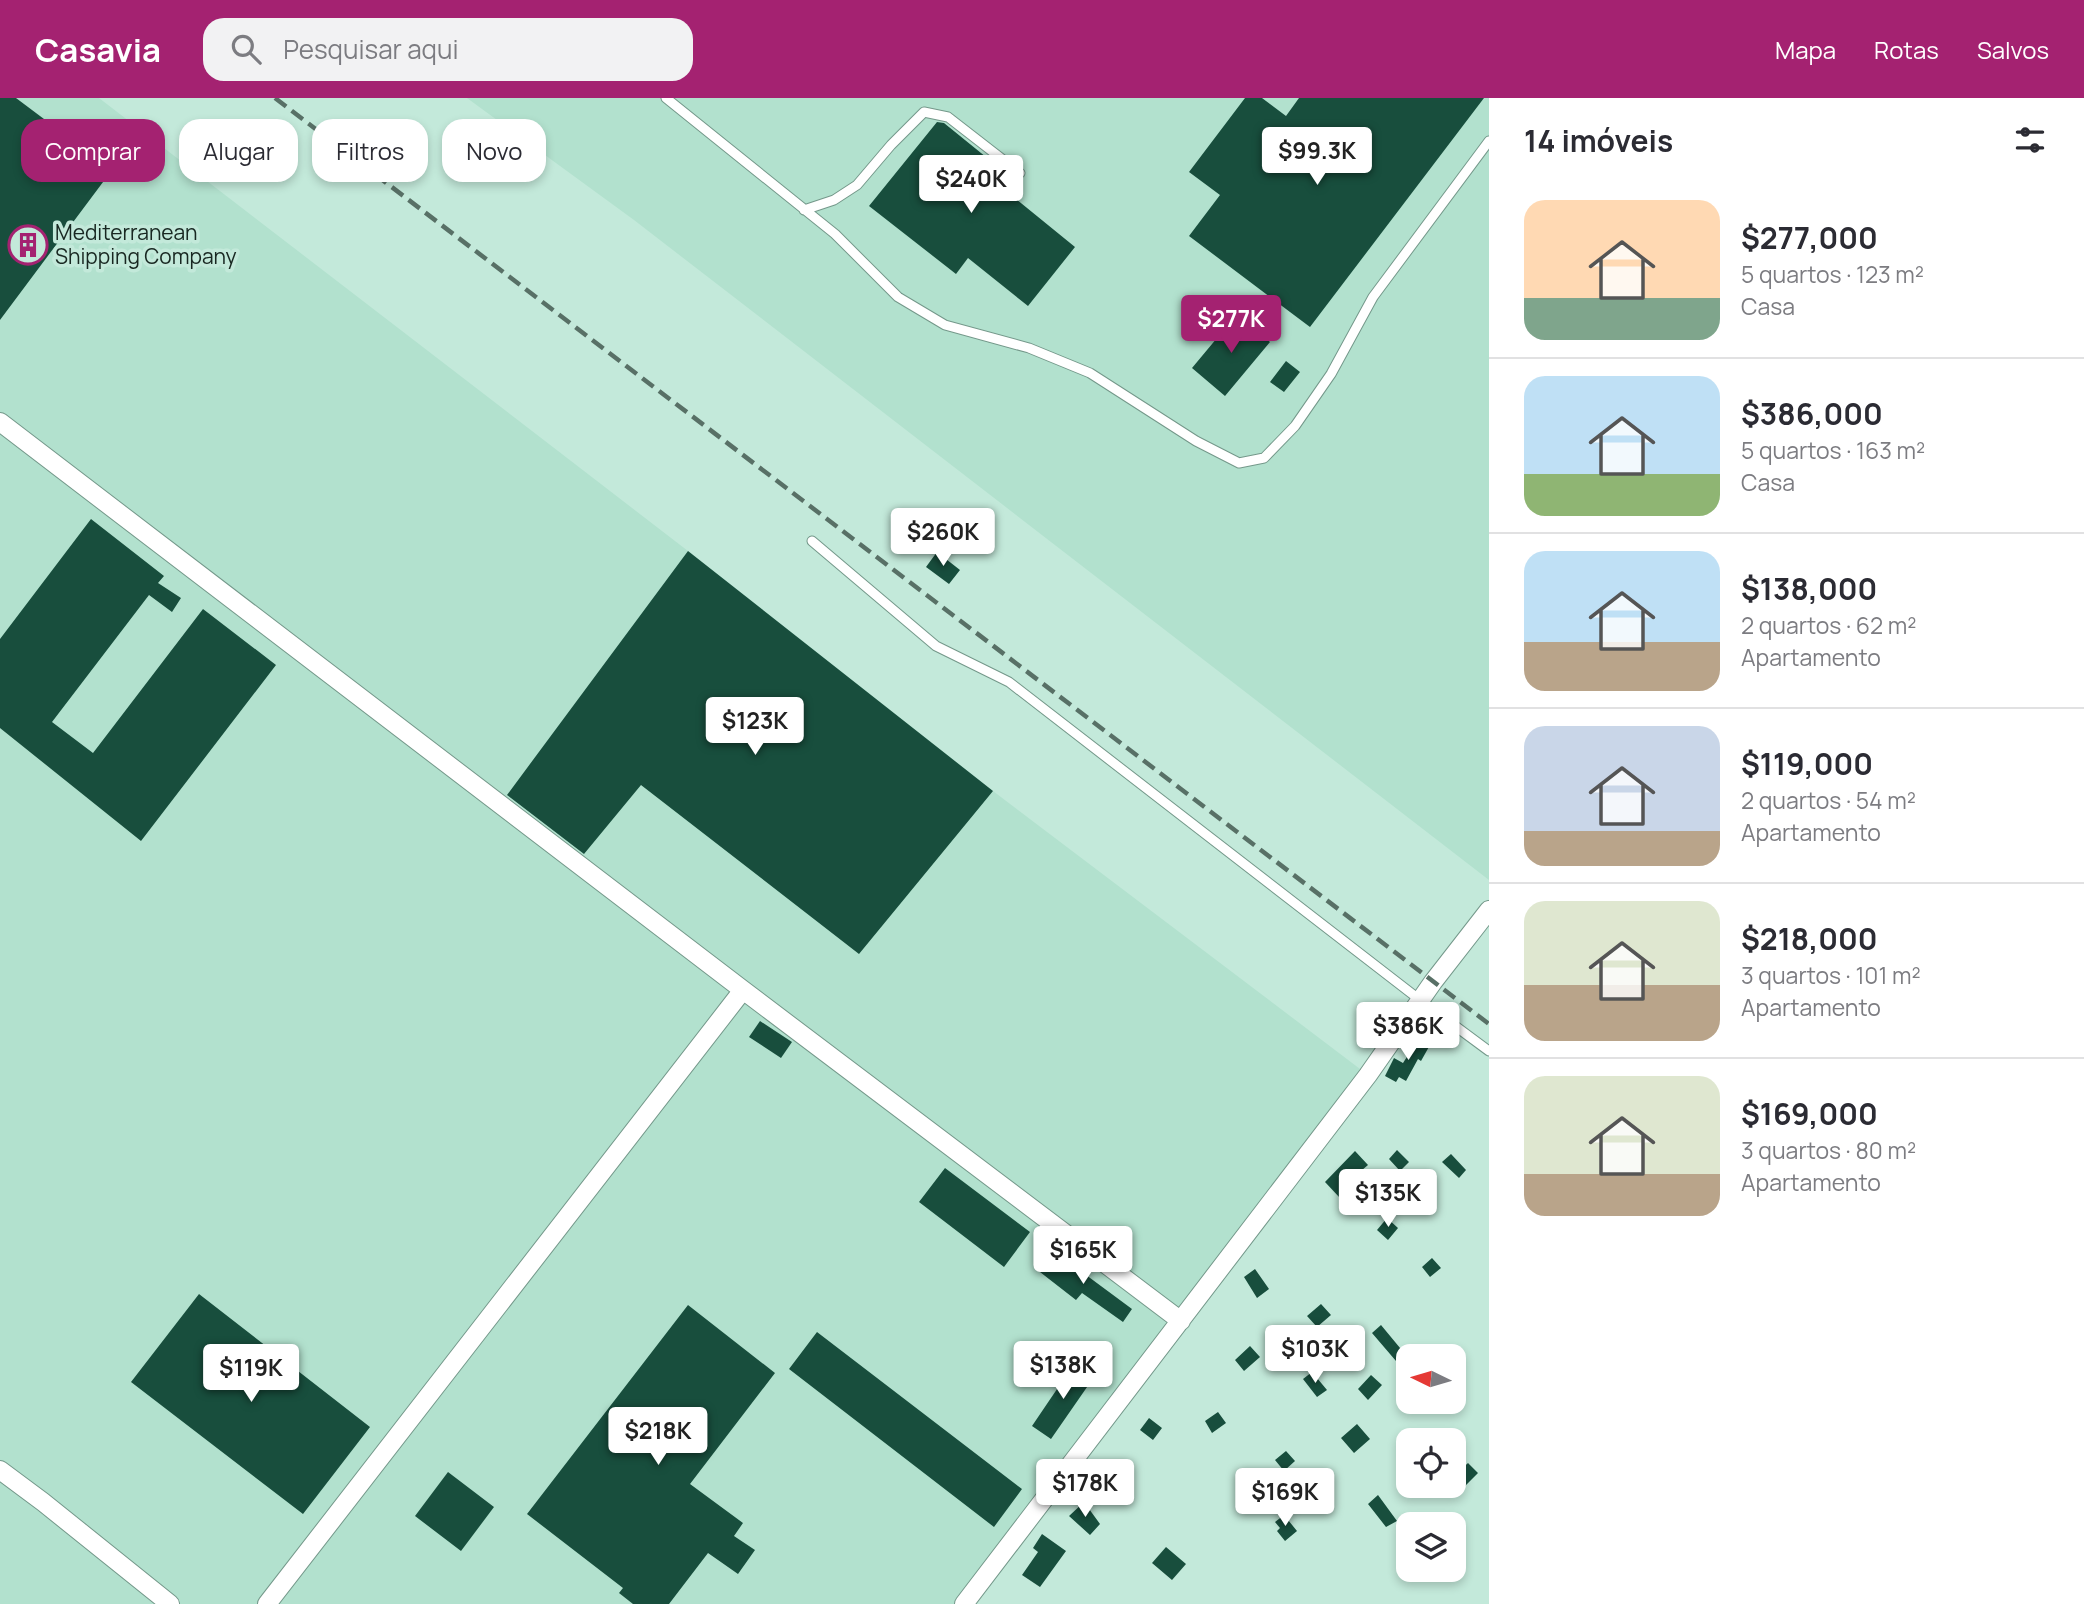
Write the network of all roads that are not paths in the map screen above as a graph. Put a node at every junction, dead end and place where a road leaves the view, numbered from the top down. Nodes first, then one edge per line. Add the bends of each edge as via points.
1 (666, 98) edge
2 (1489, 141) edge
3 (1020, 173) dead end
4 (804, 210) junction
5 (0, 422) edge
6 (812, 541) dead end
7 (1489, 910) edge
8 (743, 990) junction
9 (1420, 1000) junction
10 (1489, 1051) edge
11 (1181, 1321) junction
12 (0, 1471) edge
13 (170, 1604) edge
14 (267, 1604) edge
15 (964, 1604) edge

1 - 4 lane
2 - 4 lane via 1373,297 1296,426 1264,458 1239,463 1090,373 1029,348 946,325 898,297
3 - 4 lane via 948,117 925,112 857,185 834,200
5 - 8 street
6 - 9 lane via 936,646 1009,682
7 - 9 street
8 - 11 street
8 - 14 street
9 - 10 lane
9 - 11 street
11 - 15 street
12 - 13 street

